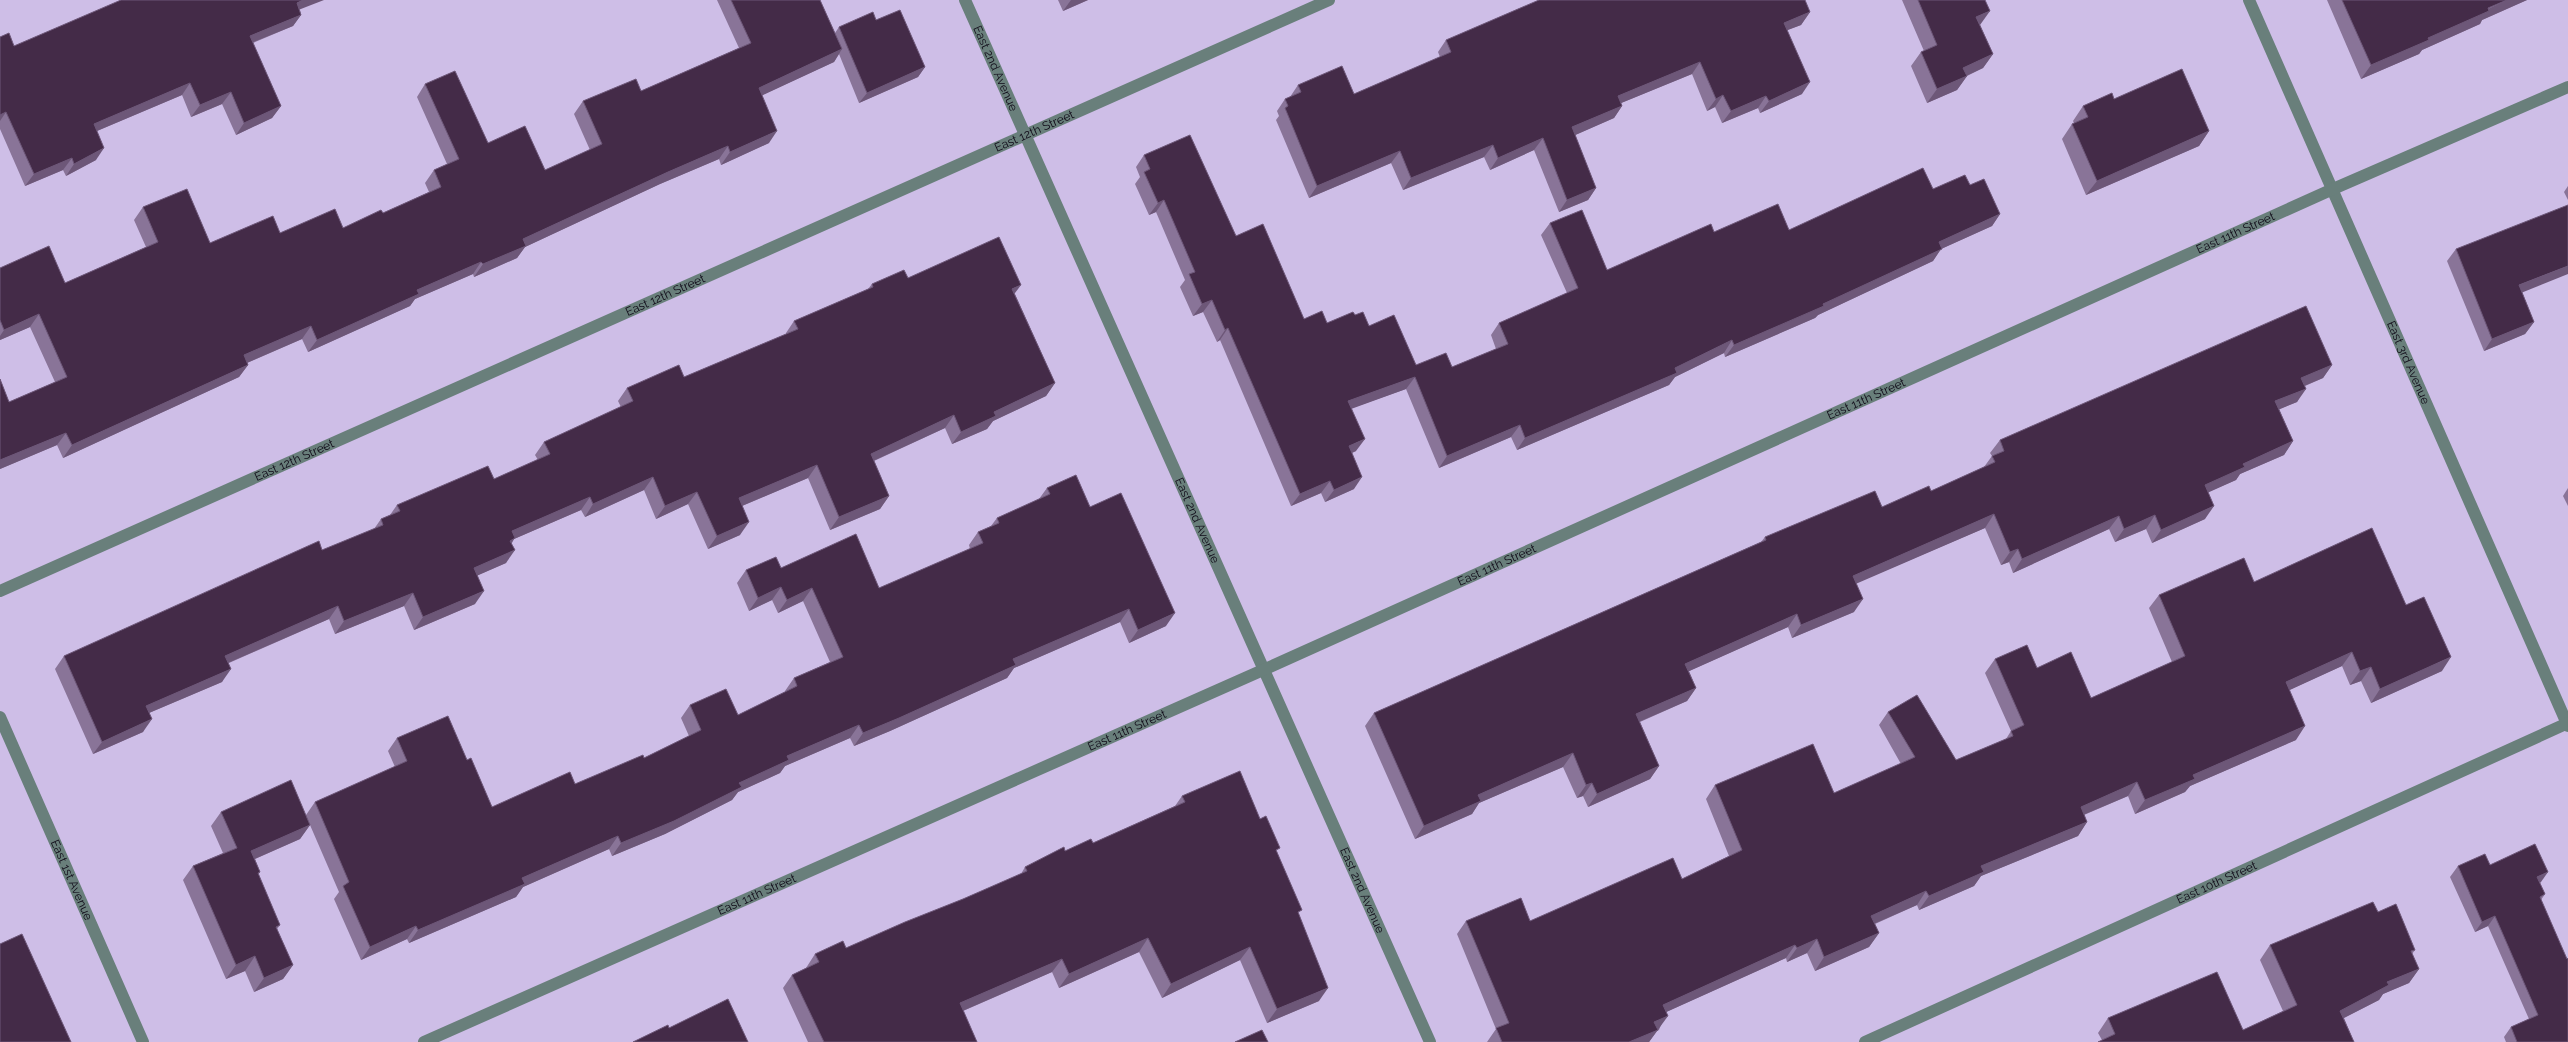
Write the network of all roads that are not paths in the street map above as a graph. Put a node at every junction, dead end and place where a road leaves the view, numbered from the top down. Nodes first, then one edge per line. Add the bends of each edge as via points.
1 (965, 0) edge
2 (1329, 0) edge
3 (2249, 0) edge
4 (2568, 87) edge
5 (1026, 137) junction
6 (2333, 189) junction
7 (0, 591) edge
8 (1263, 670) junction
9 (0, 717) edge
10 (2568, 724) edge
11 (143, 1042) edge
12 (424, 1042) edge
13 (1430, 1042) edge
14 (1866, 1042) edge

1 - 5 street, East 2nd Avenue
2 - 5 street, East 12th Street
3 - 6 street, East 3rd Avenue
4 - 6 street, East 11th Street
5 - 7 street, East 12th Street
5 - 8 street, East 2nd Avenue
6 - 8 street, East 11th Street
6 - 10 street, East 3rd Avenue
8 - 12 street, East 11th Street
8 - 13 street, East 2nd Avenue
9 - 11 street, East 1st Avenue
10 - 14 street, East 10th Street

